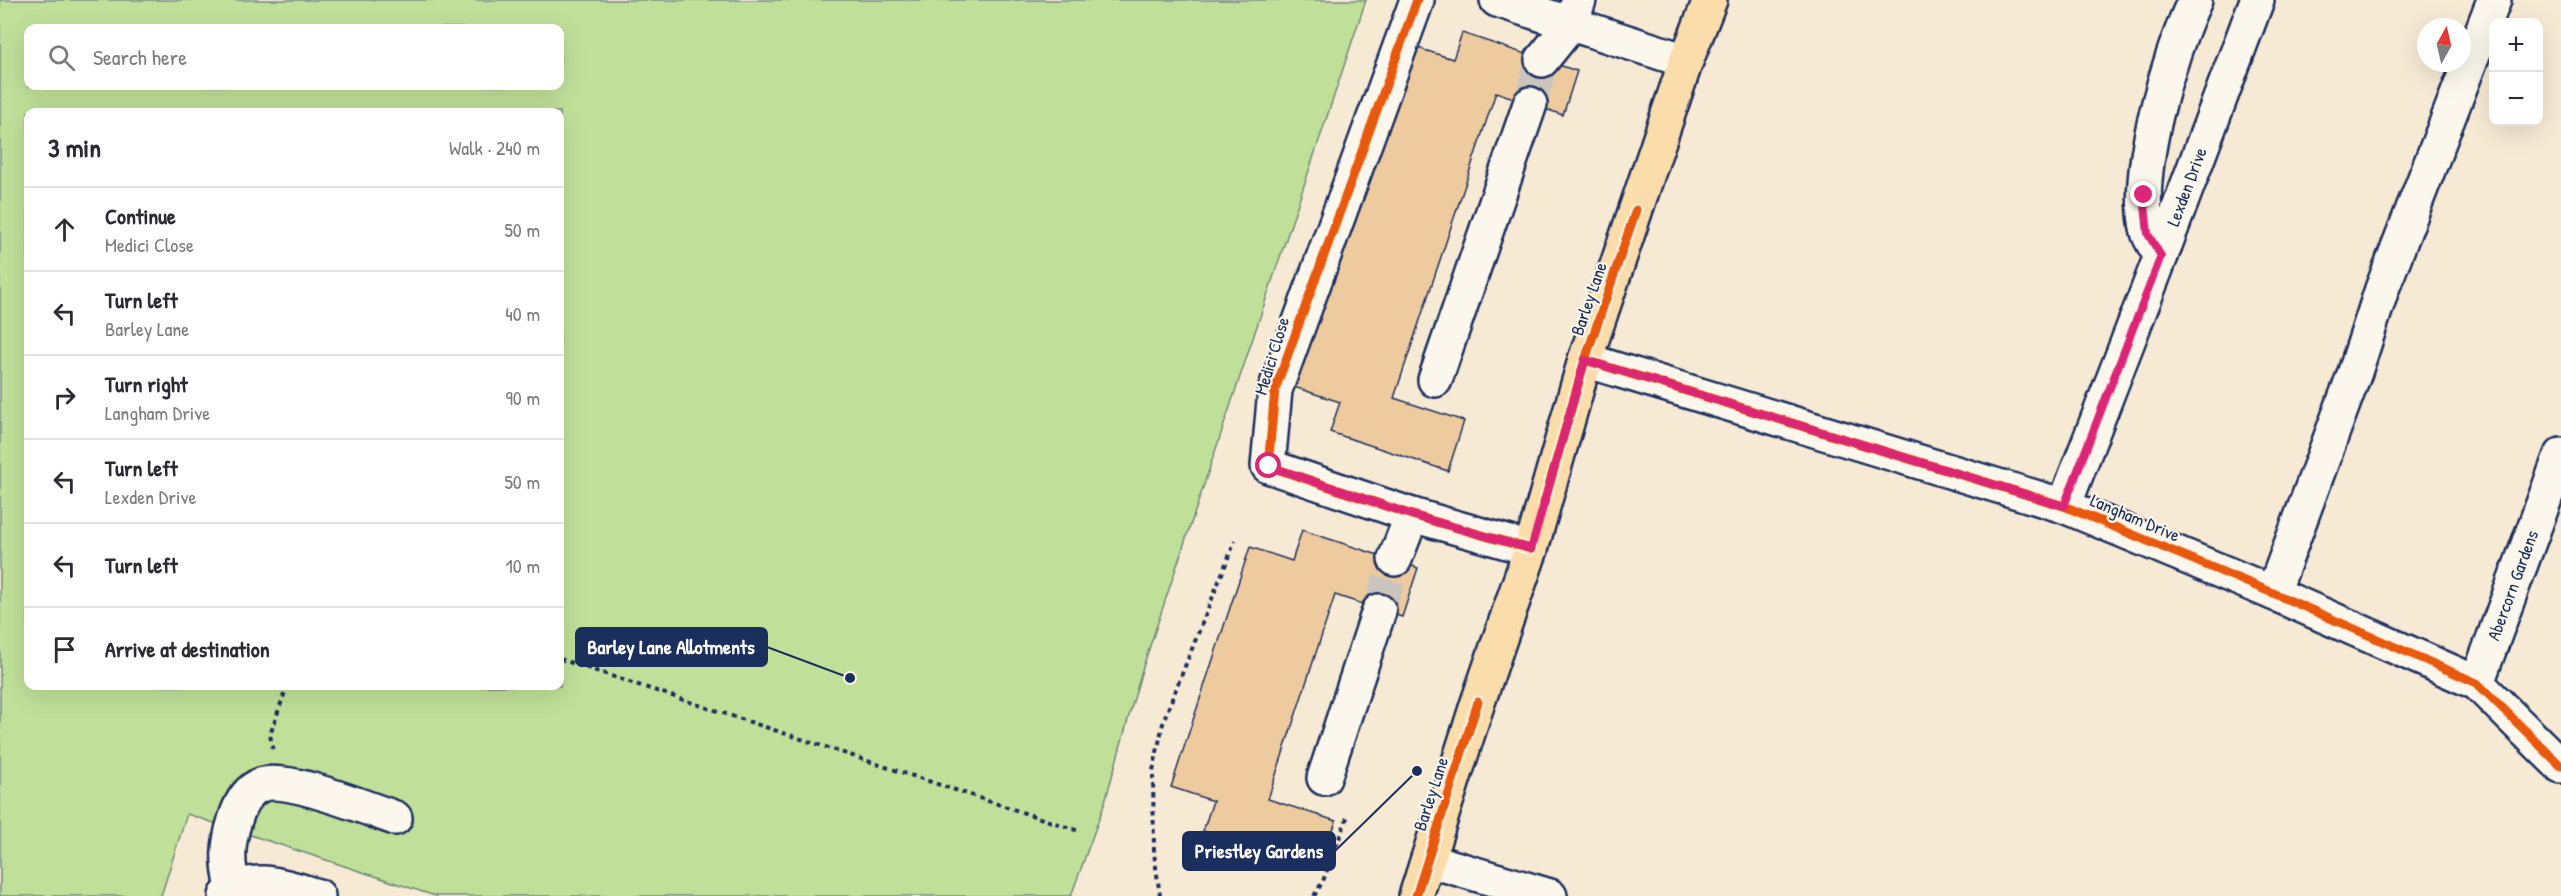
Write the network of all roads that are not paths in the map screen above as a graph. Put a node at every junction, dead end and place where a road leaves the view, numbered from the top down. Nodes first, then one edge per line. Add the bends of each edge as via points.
1 (1417, 0) edge
2 (1497, 0) edge
3 (1710, 0) edge
4 (2194, 0) edge
5 (2257, 0) edge
6 (2494, 0) edge
7 (1575, 12) edge
8 (1542, 60) tunnel mouth
9 (1686, 61) junction
10 (1530, 104) tunnel mouth
11 (2161, 256) junction
12 (1585, 360) junction
13 (1435, 380) dead end
14 (2561, 455) edge
15 (2064, 506) junction
16 (1412, 515) junction
17 (1531, 549) junction
18 (1395, 559) tunnel mouth
19 (2273, 593) junction
20 (1379, 611) tunnel mouth
21 (2477, 683) junction
22 (2561, 766) edge
23 (1324, 778) dead end
24 (395, 818) dead end
25 (1428, 860) junction
26 (230, 892) edge
27 (318, 896) edge
28 (1416, 896) edge
29 (1550, 896) edge

1 - 16 street, Medici Close via 1275,390 1269,466
2 - 7 street
3 - 9 main road, Barley Lane
4 - 11 street via 2182,26 2151,141 2144,195 2148,234
5 - 11 street, Lexden Drive
6 - 19 street via 2382,289
7 - 8 street
7 - 9 street
9 - 12 main road, Barley Lane
10 - 13 street
11 - 15 street, Lexden Drive
12 - 15 street, Langham Drive
12 - 17 main road, Barley Lane
14 - 21 street, Abercorn Gardens
15 - 19 street, Langham Drive
16 - 17 street, Medici Close
16 - 18 street
17 - 25 main road, Barley Lane
19 - 21 street, Langham Drive
20 - 23 street
21 - 22 street, Langham Drive
24 - 26 street via 315,791 278,783 261,785 246,796 237,813 228,850
25 - 28 main road, Barley Lane
25 - 29 street
26 - 27 street via 268,881

